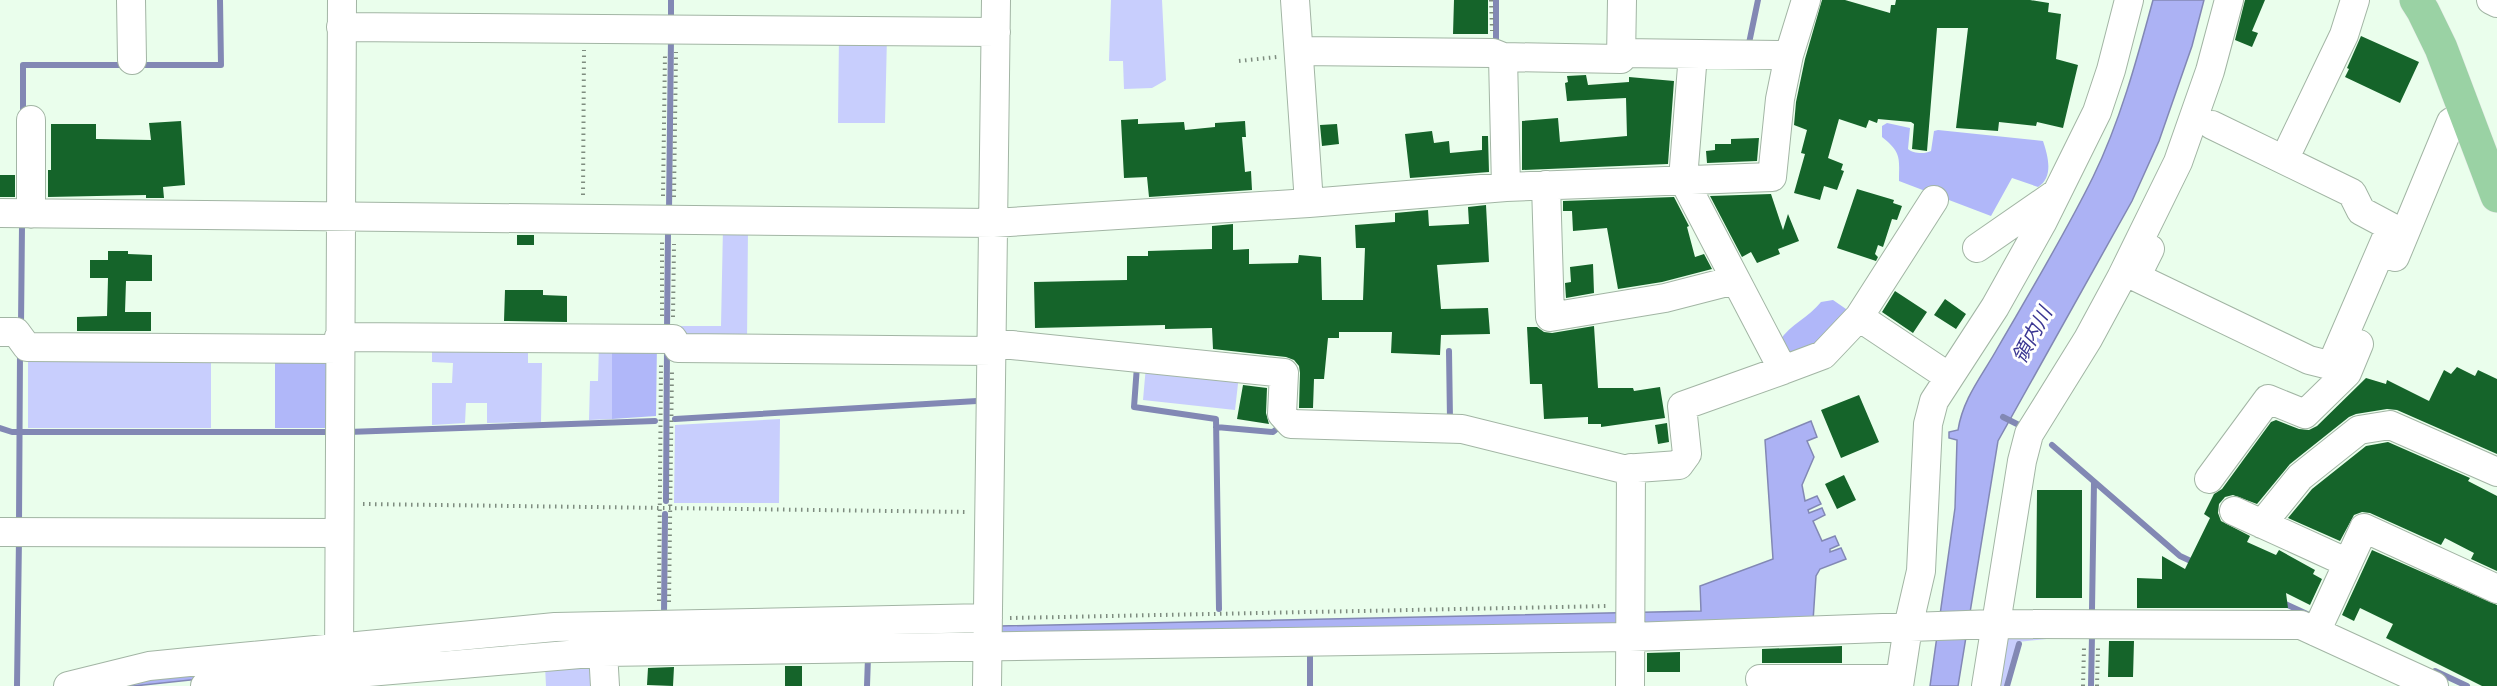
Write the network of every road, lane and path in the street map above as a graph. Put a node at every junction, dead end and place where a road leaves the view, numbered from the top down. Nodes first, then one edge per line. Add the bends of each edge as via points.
1 (131, 0) edge
2 (996, 0) edge
3 (1295, 0) edge
4 (1491, 0) edge
5 (1622, 0) edge
6 (1806, 0) edge
7 (2129, 0) edge
8 (2229, 0) edge
9 (2355, 0) edge
10 (2416, 0) edge
11 (2491, 0) edge
12 (2497, 3) edge
13 (341, 13) edge
14 (597, 29) junction
15 (996, 32) junction
16 (1299, 53) junction
17 (1621, 53) junction
18 (1693, 54) junction
19 (1498, 55) junction
20 (1789, 55) junction
21 (132, 60) dead end
22 (1239, 61) dead end
23 (2466, 114) junction
24 (31, 120) dead end
25 (2212, 125) dead end
26 (2284, 160) junction
27 (1683, 179) junction
28 (1546, 185) junction
29 (1506, 188) junction
30 (2057, 193) junction
31 (2497, 196) edge
32 (1934, 200) dead end
33 (1309, 203) junction
34 (0, 213) edge
35 (31, 214) junction
36 (339, 216) junction
37 (583, 219) junction
38 (993, 223) junction
39 (2158, 232) dead end
40 (1977, 248) dead end
41 (1735, 280) junction
42 (1858, 316) junction
43 (0, 332) edge
44 (339, 343) junction
45 (992, 347) junction
46 (1783, 370) junction
47 (1949, 377) junction
48 (1631, 468) junction
49 (2497, 472) edge
50 (2209, 479) dead end
51 (339, 504) junction
52 (2234, 511) dead end
53 (989, 512) junction
54 (2262, 524) junction
55 (0, 532) edge
56 (339, 533) junction
57 (2348, 563) junction
58 (2497, 589) edge
59 (1630, 620) junction
60 (1995, 624) junction
61 (2091, 625) junction
62 (1912, 627) junction
63 (988, 632) junction
64 (2316, 632) junction
65 (603, 652) junction
66 (339, 659) junction
67 (441, 676) edge
68 (1760, 679) dead end
69 (310, 681) edge
70 (1900, 682) edge
71 (2418, 682) edge
72 (68, 686) edge
73 (205, 686) edge
74 (604, 686) edge
75 (987, 686) edge
76 (1630, 686) edge
77 (1986, 686) edge
78 (2083, 686) edge
79 (2097, 686) edge

1 - 21 street
2 - 15 street
3 - 16 street
4 - 19 path
5 - 17 street
6 - 20 street
7 - 30 street via 2097,112
8 - 60 street via 2210,71 2178,162 2088,339 2029,434
9 - 26 street via 2344,35
10 - 23 main road via 2441,48
11 - 12 street
13 - 14 street
13 - 36 street
14 - 15 street
14 - 37 path via 584,48
15 - 38 street
16 - 19 street
16 - 22 path
16 - 33 street
17 - 18 street
17 - 19 street via 1621,59
18 - 20 street
18 - 27 street
19 - 29 street
20 - 27 street via 1772,177
23 - 31 main road
23 - 50 street via 2451,122 2347,373 2305,414 2268,399
24 - 35 street
25 - 26 street
26 - 39 street via 2352,193 2361,211 2391,227 2334,359 2325,364 2309,360 2136,277
27 - 28 street
27 - 41 street
28 - 29 street
28 - 41 street via 1550,317 1665,298
29 - 33 street
30 - 40 street
30 - 47 street via 1995,307
32 - 42 street
33 - 38 street
34 - 35 street
35 - 36 street
36 - 37 street
36 - 44 street
37 - 38 street
38 - 45 street
41 - 46 street
42 - 46 street via 1823,355
42 - 47 street
43 - 44 street via 16,332 27,347
44 - 45 street via 672,339 678,348
44 - 51 street
45 - 48 street via 1284,373 1282,414 1291,424 1462,429
45 - 53 street
46 - 48 street via 1682,406 1687,454 1679,465
47 - 62 street via 1934,400 1928,424 1920,571
48 - 59 street
49 - 54 street via 2390,425 2359,430 2300,477
51 - 53 path
51 - 56 street
52 - 54 street
53 - 63 street
54 - 57 street
55 - 56 street
56 - 66 street
57 - 58 street via 2364,528
57 - 64 street
59 - 62 street
59 - 63 street
59 - 63 path
59 - 76 street
60 - 61 street
60 - 62 street
60 - 77 street
61 - 64 street via 2301,625
61 - 78 path
61 - 79 path
62 - 70 street
63 - 65 street
63 - 66 street via 555,627
63 - 75 street
64 - 71 street
65 - 67 street
65 - 74 street
66 - 67 street
66 - 69 street
66 - 72 street via 149,666
68 - 70 street
69 - 73 street

